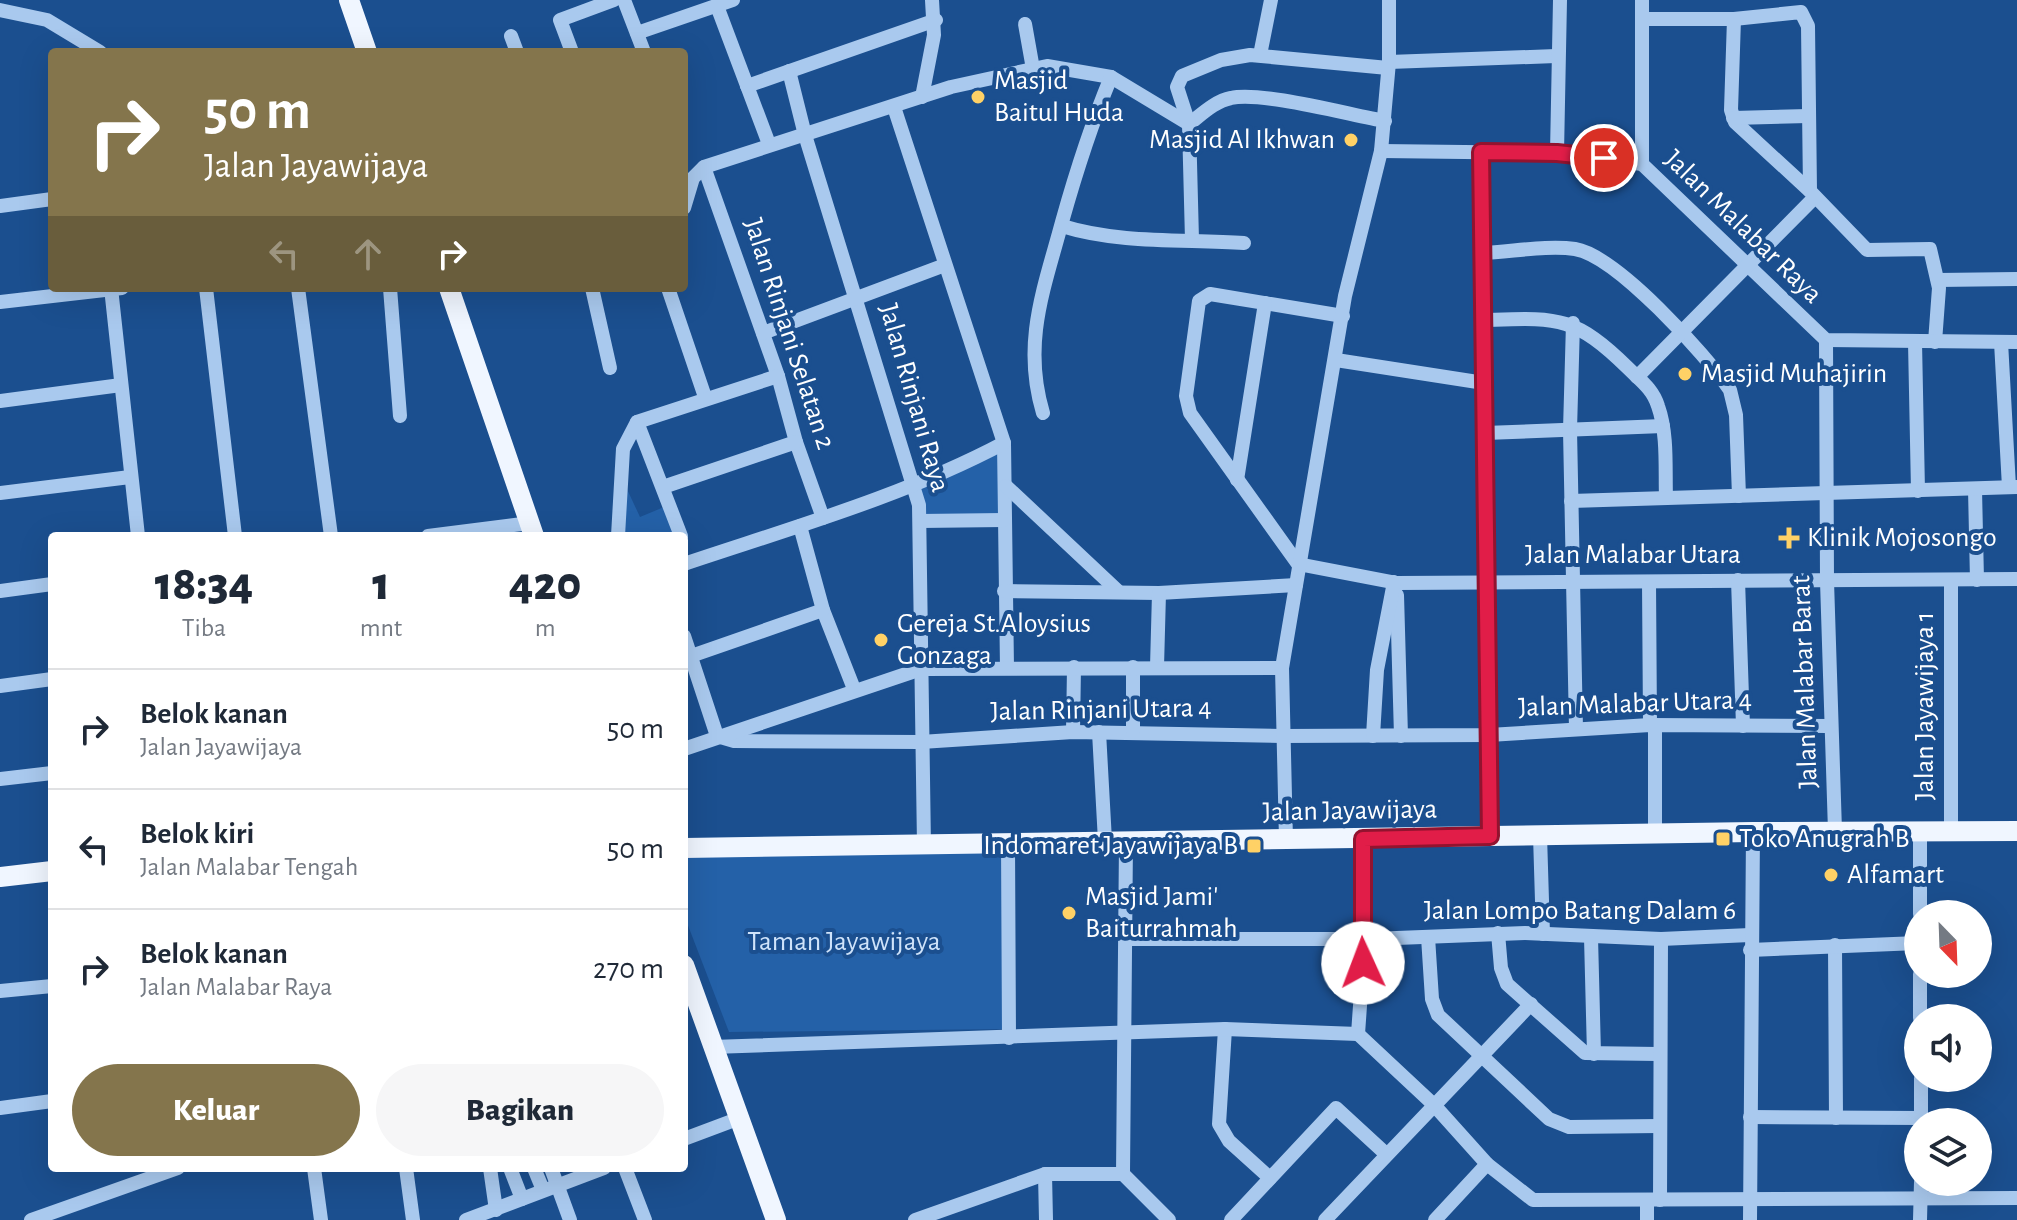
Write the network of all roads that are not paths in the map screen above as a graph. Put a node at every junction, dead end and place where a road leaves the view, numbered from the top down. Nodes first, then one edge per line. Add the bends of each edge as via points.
1 (349, 0) edge
2 (614, 0) edge
3 (624, 0) edge
4 (733, 0) edge
5 (932, 0) edge
6 (1271, 0) edge
7 (1389, 0) edge
8 (1560, 0) edge
9 (1642, 0) edge
10 (717, 6) junction
11 (0, 10) edge
12 (1642, 19) junction
13 (1734, 19) junction
14 (936, 20) junction
15 (1025, 24) dead end
16 (637, 33) junction
17 (511, 36) dead end
18 (90, 48) edge
19 (366, 48) edge
20 (516, 48) edge
21 (570, 48) edge
22 (643, 48) edge
23 (1260, 55) junction
24 (1556, 56) junction
25 (1389, 65) junction
26 (1033, 69) junction
27 (789, 71) junction
28 (1111, 77) junction
29 (747, 86) junction
30 (922, 97) junction
31 (894, 107) junction
32 (1808, 116) junction
33 (1733, 118) junction
34 (1385, 121) junction
35 (1189, 124) junction
36 (805, 135) junction
37 (769, 144) junction
38 (1381, 151) junction
39 (1481, 152) junction
40 (1557, 153) junction
41 (1642, 164) junction
42 (704, 167) junction
43 (688, 181) edge
44 (690, 187) junction
45 (688, 194) edge
46 (1813, 194) junction
47 (48, 200) edge
48 (0, 206) edge
49 (1062, 226) junction
50 (1192, 240) junction
51 (1244, 243) dead end
52 (1482, 253) junction
53 (945, 265) junction
54 (1745, 266) junction
55 (2017, 279) edge
56 (1938, 280) junction
57 (88, 292) edge
58 (115, 292) edge
59 (206, 292) edge
60 (299, 292) edge
61 (390, 292) edge
62 (450, 292) edge
63 (593, 292) edge
64 (669, 292) edge
65 (857, 298) junction
66 (0, 302) edge
67 (1265, 303) junction
68 (1343, 316) junction
69 (1483, 320) junction
70 (1573, 323) junction
71 (1679, 332) junction
72 (763, 333) junction
73 (1826, 340) junction
74 (1915, 342) junction
75 (1935, 342) junction
76 (2001, 342) junction
77 (2017, 342) edge
78 (1336, 360) junction
79 (610, 368) dead end
80 (778, 376) junction
81 (1637, 377) junction
82 (1484, 383) junction
83 (121, 385) junction
84 (705, 397) junction
85 (0, 401) edge
86 (1043, 413) dead end
87 (400, 416) dead end
88 (637, 422) junction
89 (1663, 426) junction
90 (1570, 430) junction
91 (1485, 433) junction
92 (796, 442) junction
93 (1004, 443) junction
94 (130, 477) junction
95 (1237, 480) junction
96 (914, 482) junction
97 (1006, 486) junction
98 (663, 487) junction
99 (2013, 487) edge
100 (1975, 489) junction
101 (1918, 491) junction
102 (0, 493) edge
103 (1827, 493) junction
104 (1739, 496) junction
105 (1666, 498) junction
106 (1571, 501) junction
107 (823, 518) junction
108 (1004, 520) junction
109 (920, 521) junction
110 (800, 526) junction
111 (532, 530) edge
112 (137, 532) edge
113 (235, 532) edge
114 (330, 532) edge
115 (497, 532) edge
116 (618, 532) edge
117 (680, 532) edge
118 (688, 563) edge
119 (1298, 564) junction
120 (2017, 579) edge
121 (1738, 580) junction
122 (1977, 580) junction
123 (1827, 581) junction
124 (1951, 581) junction
125 (1395, 582) junction
126 (1486, 582) junction
127 (1572, 582) junction
128 (1649, 582) junction
129 (48, 585) edge
130 (1296, 585) junction
131 (0, 591) edge
132 (1004, 591) junction
133 (1119, 592) junction
134 (1159, 593) junction
135 (823, 610) junction
136 (688, 647) edge
137 (691, 656) junction
138 (1074, 667) junction
139 (1133, 667) junction
140 (1157, 667) junction
141 (1007, 668) junction
142 (1282, 668) junction
143 (921, 669) junction
144 (48, 680) edge
145 (0, 686) edge
146 (854, 689) junction
147 (1653, 725) junction
148 (1743, 726) junction
149 (1831, 726) junction
150 (1576, 729) junction
151 (1073, 732) junction
152 (1099, 732) junction
153 (1133, 732) junction
154 (1489, 735) junction
155 (717, 736) junction
156 (1282, 736) junction
157 (1373, 736) junction
158 (1401, 736) junction
159 (921, 742) junction
160 (688, 747) edge
161 (48, 773) edge
162 (0, 779) edge
163 (1835, 831) junction
164 (1920, 831) junction
165 (1951, 831) junction
166 (2017, 831) edge
167 (1753, 832) junction
168 (1655, 833) junction
169 (1540, 835) junction
170 (1490, 836) junction
171 (1363, 839) junction
172 (1286, 840) junction
173 (1105, 841) junction
174 (1126, 841) junction
175 (1008, 844) junction
176 (924, 846) junction
177 (688, 848) edge
178 (48, 871) edge
179 (0, 877) edge
180 (1920, 900) edge
181 (1498, 933) junction
182 (1543, 934) junction
183 (1428, 937) junction
184 (1591, 937) junction
185 (1127, 939) junction
186 (1362, 939) junction
187 (1661, 939) junction
188 (1750, 942) junction
189 (1904, 943) edge
190 (1835, 945) junction
191 (688, 977) edge
192 (48, 986) edge
193 (0, 991) edge
194 (1531, 1004) junction
195 (1225, 1029) junction
196 (1126, 1032) junction
197 (1358, 1034) junction
198 (1009, 1038) junction
199 (712, 1047) junction
200 (1594, 1054) junction
201 (1658, 1054) junction
202 (1484, 1056) junction
203 (48, 1102) edge
204 (1434, 1105) junction
205 (0, 1108) edge
206 (1750, 1117) junction
207 (740, 1118) junction
208 (1836, 1118) junction
209 (1904, 1120) edge
210 (1659, 1126) junction
211 (688, 1138) edge
212 (1386, 1154) junction
213 (1487, 1164) junction
214 (167, 1172) edge
215 (315, 1172) edge
216 (407, 1172) edge
217 (491, 1172) edge
218 (512, 1172) edge
219 (537, 1172) edge
220 (551, 1172) edge
221 (593, 1172) edge
222 (627, 1172) edge
223 (1045, 1174) junction
224 (1123, 1174) junction
225 (1270, 1178) junction
226 (550, 1188) junction
227 (1904, 1190) edge
228 (1921, 1196) edge
229 (1992, 1196) edge
230 (1750, 1197) junction
231 (2017, 1198) edge
232 (522, 1199) junction
233 (1654, 1200) junction
234 (496, 1210) junction
235 (31, 1220) edge
236 (321, 1220) edge
237 (413, 1220) edge
238 (466, 1220) edge
239 (570, 1220) edge
240 (645, 1220) edge
241 (776, 1220) edge
242 (915, 1220) edge
243 (1046, 1220) edge
244 (1169, 1220) edge
245 (1231, 1220) edge
246 (1325, 1220) edge
247 (1435, 1220) edge
248 (1647, 1220) edge
249 (1750, 1220) edge
250 (1920, 1220) edge

1 - 19 main road
2 - 21 street via 560,20
3 - 16 street
4 - 10 street
5 - 14 street
6 - 23 street
7 - 25 street
8 - 24 street
9 - 12 street
10 - 16 street
10 - 29 street
11 - 18 street via 47,20
12 - 13 street
12 - 41 street
13 - 32 street via 1802,14 1808,26
13 - 33 street
14 - 27 street
14 - 30 street
15 - 26 street
16 - 22 street
17 - 20 street
23 - 25 street
23 - 35 street via 1221,60 1182,76 1177,87
24 - 25 street
24 - 40 street
25 - 34 street
26 - 28 street via 1068,67
26 - 30 street
27 - 29 street
27 - 36 street, Jalan Rinjani Raya
28 - 35 street
28 - 49 street via 1084,142
29 - 37 street
30 - 31 street
31 - 36 street
31 - 53 street
32 - 33 street
32 - 46 street
33 - 46 street
34 - 35 street via 1254,97 1219,102
34 - 38 street
35 - 50 street
36 - 37 street
36 - 65 street, Jalan Rinjani Raya
37 - 42 street
38 - 39 street, Jalan Malabar Raya
38 - 68 street
39 - 40 street, Jalan Malabar Raya
39 - 52 street
40 - 41 street, Jalan Malabar Raya
41 - 54 street, Jalan Malabar Raya
42 - 44 street
42 - 72 street, Jalan Rinjani Selatan 2
43 - 44 street
44 - 45 street
46 - 54 street
46 - 56 street via 1867,250 1928,248
47 - 48 street
49 - 50 street via 1091,235
49 - 86 street via 1035,318 1034,365
50 - 51 street
52 - 69 street
52 - 71 street via 1573,249 1594,255 1612,265
53 - 65 street
53 - 93 street
54 - 71 street
54 - 73 street, Jalan Malabar Raya
55 - 56 street
56 - 75 street
57 - 66 street
58 - 83 street
59 - 113 street
60 - 114 street
61 - 87 street
62 - 111 main road
63 - 79 street
64 - 84 street
65 - 72 street
65 - 96 street, Jalan Rinjani Raya
67 - 68 street
67 - 95 street
67 - 95 street via 1210,294 1199,301 1188,407
68 - 78 street
69 - 70 street
69 - 82 street
70 - 81 street
70 - 90 street
71 - 81 street
71 - 104 street via 1733,397
72 - 80 street, Jalan Rinjani Selatan 2
73 - 74 street, Jalan Malabar Raya
73 - 103 street, Jalan Malabar Barat
74 - 75 street, Jalan Malabar Raya
74 - 101 street
75 - 76 street, Jalan Malabar Raya
76 - 77 street, Jalan Malabar Raya
76 - 99 street
78 - 82 street
78 - 119 street
80 - 84 street
80 - 92 street, Jalan Rinjani Selatan 2
81 - 89 street via 1650,388
82 - 91 street
83 - 85 street
83 - 94 street
84 - 88 street
88 - 98 street
88 - 116 street via 623,449
89 - 90 street
89 - 105 street
90 - 91 street
90 - 106 street
91 - 126 street
92 - 98 street
92 - 107 street, Jalan Rinjani Selatan 2
93 - 96 street
93 - 97 street
94 - 102 street
94 - 112 street
95 - 119 street
96 - 107 street
96 - 109 street, Jalan Rinjani Raya
97 - 108 street
97 - 133 street
98 - 117 street
99 - 100 street
100 - 101 street
100 - 122 street
101 - 103 street
103 - 104 street
103 - 123 street, Jalan Malabar Barat
104 - 105 street
105 - 106 street
106 - 127 street
107 - 110 street
108 - 109 street
108 - 132 street
109 - 143 street, Jalan Rinjani Raya
110 - 118 street
110 - 135 street
111 - 115 street
119 - 125 street, Jalan Malabar Utara
119 - 130 street
120 - 122 street, Jalan Malabar Utara
121 - 123 street, Jalan Malabar Utara
121 - 128 street, Jalan Malabar Utara
121 - 148 street
122 - 124 street, Jalan Malabar Utara
123 - 124 street, Jalan Malabar Utara
123 - 149 street, Jalan Malabar Barat
124 - 165 street, Jalan Jayawijaya 1
125 - 126 street, Jalan Malabar Utara
125 - 157 street via 1377,670
125 - 158 street
126 - 127 street, Jalan Malabar Utara
126 - 154 street
127 - 128 street, Jalan Malabar Utara
127 - 150 street
128 - 147 street
129 - 131 street
130 - 134 street
130 - 142 street
132 - 133 street
132 - 141 street
133 - 134 street
134 - 140 street
135 - 137 street
135 - 146 street
136 - 137 street
137 - 155 street
138 - 139 street
138 - 141 street
138 - 151 street
139 - 140 street
139 - 153 street
140 - 142 street
141 - 143 street
142 - 156 street
143 - 146 street
143 - 159 street, Jalan Rinjani Raya
144 - 145 street
146 - 155 street
147 - 148 street, Jalan Malabar Utara 4
147 - 150 street, Jalan Malabar Utara 4
147 - 168 street
148 - 149 street, Jalan Malabar Utara 4
149 - 163 street, Jalan Malabar Barat
150 - 154 street, Jalan Malabar Utara 4
151 - 152 street, Jalan Rinjani Utara 4
151 - 159 street, Jalan Rinjani Utara 4
152 - 153 street, Jalan Rinjani Utara 4
152 - 173 street
153 - 156 street, Jalan Rinjani Utara 4
154 - 158 street, Jalan Malabar Utara 4
154 - 170 street
155 - 159 street, Jalan Rinjani Utara 4 via 734,741
155 - 160 street
156 - 157 street, Jalan Rinjani Utara 4
156 - 172 street
157 - 158 street, Jalan Malabar Utara 4
159 - 176 street, Jalan Rinjani Raya
161 - 162 street
163 - 164 main road, Jalan Jayawijaya
163 - 167 main road, Jalan Jayawijaya
164 - 165 main road, Jalan Jayawijaya
164 - 180 street
165 - 166 main road, Jalan Jayawijaya
167 - 168 main road, Jalan Jayawijaya
167 - 188 street
168 - 169 main road, Jalan Jayawijaya
169 - 170 main road, Jalan Jayawijaya
169 - 182 street
170 - 171 main road, Jalan Jayawijaya
171 - 172 main road, Jalan Jayawijaya
171 - 186 street
172 - 174 main road, Jalan Jayawijaya
173 - 174 main road, Jalan Jayawijaya
173 - 175 main road, Jalan Jayawijaya
174 - 185 street
175 - 176 main road, Jalan Jayawijaya
175 - 198 street
176 - 177 main road, Jalan Jayawijaya
178 - 179 main road
181 - 182 street, Jalan Lompo Batang Dalam 6
181 - 183 street, Jalan Lompo Batang Dalam 6
181 - 194 street via 1504,980
182 - 184 street, Jalan Lompo Batang Dalam 6
183 - 186 street, Jalan Lompo Batang Dalam 6
183 - 202 street via 1433,1006
184 - 187 street, Jalan Lompo Batang Dalam 6
184 - 200 street
185 - 186 street, Jalan Lompo Batang Dalam 6
185 - 196 street
186 - 197 street
187 - 188 street, Jalan Lompo Batang Dalam 6
187 - 201 street
188 - 190 street, Jalan Lompo Batang Dalam 6
188 - 206 street
189 - 190 street, Jalan Lompo Batang Dalam 6
190 - 208 street
191 - 199 main road
192 - 193 street
194 - 200 street via 1585,1053
194 - 202 street
195 - 196 street
195 - 197 street
195 - 225 street via 1219,1124 1229,1141
196 - 198 street
196 - 224 street
197 - 204 street
198 - 199 street
199 - 207 main road
200 - 201 street
201 - 210 street
202 - 204 street
202 - 210 street via 1558,1124
203 - 205 street
204 - 212 street
204 - 213 street
206 - 208 street
206 - 230 street
207 - 211 street
207 - 241 main road
208 - 209 street
210 - 233 street
212 - 225 street via 1336,1108
212 - 246 street
213 - 233 street via 1533,1200
213 - 247 street
214 - 235 street
215 - 236 street
216 - 237 street
217 - 234 street
218 - 232 street
219 - 226 street
220 - 226 street
221 - 226 street
222 - 240 street
223 - 224 street
223 - 242 street
223 - 243 street
224 - 244 street
225 - 245 street
226 - 232 street
226 - 239 street
227 - 230 street
228 - 250 street
229 - 231 street
230 - 233 street
230 - 249 street
232 - 234 street
233 - 248 street
234 - 238 street

